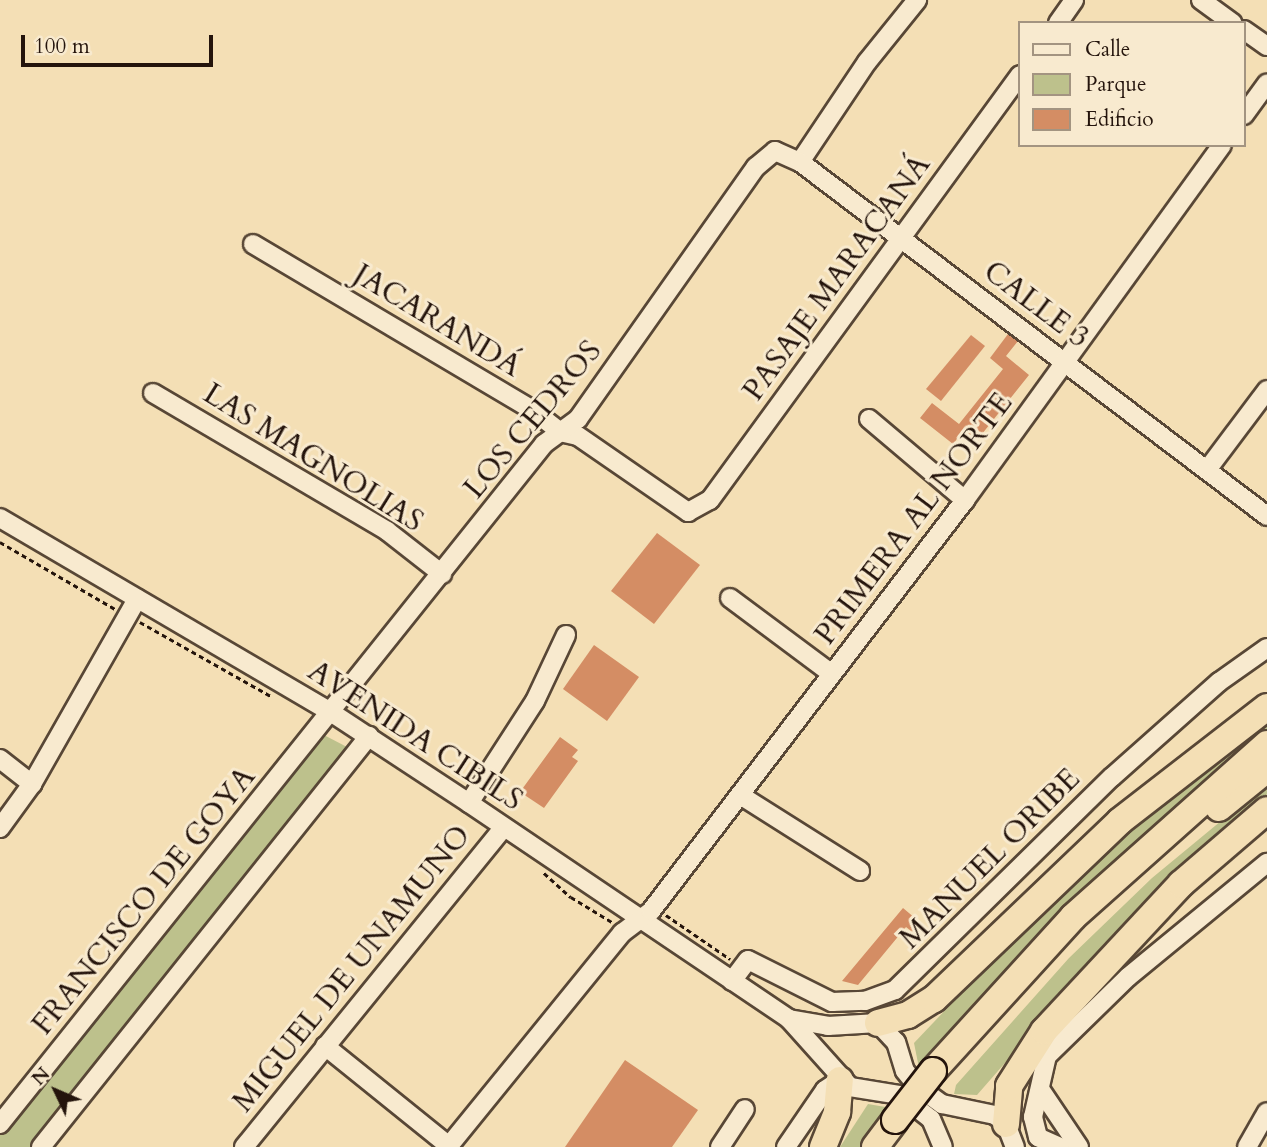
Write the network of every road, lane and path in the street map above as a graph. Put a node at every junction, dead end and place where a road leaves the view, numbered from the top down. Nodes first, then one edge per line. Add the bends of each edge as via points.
1 (916, 0) edge
2 (1074, 0) edge
3 (1201, 0) edge
4 (1059, 21) edge
5 (1230, 21) edge
6 (1246, 31) edge
7 (1267, 46) edge
8 (1018, 78) edge
9 (1267, 83) edge
10 (1246, 112) edge
11 (1221, 147) edge
12 (767, 155) joint
13 (800, 162) junction
14 (901, 239) junction
15 (253, 244) dead end
16 (1066, 362) junction
17 (1267, 390) edge
18 (153, 393) dead end
19 (869, 419) dead end
20 (560, 432) junction
21 (1207, 470) junction
22 (965, 500) junction
23 (695, 510) joint
24 (1267, 516) edge
25 (0, 518) edge
26 (442, 574) junction
27 (730, 598) dead end
28 (137, 599) junction
29 (566, 635) dead end
30 (1267, 648) edge
31 (832, 674) junction
32 (1267, 707) edge
33 (332, 713) junction
34 (369, 736) junction
35 (1267, 744) edge
36 (0, 759) edge
37 (1267, 769) edge
38 (32, 784) junction
39 (740, 795) junction
40 (469, 803) junction
41 (1267, 810) edge
42 (504, 827) junction
43 (0, 828) edge
44 (1267, 863) edge
45 (860, 871) dead end
46 (640, 919) junction
47 (733, 981) junction
48 (789, 1019) junction
49 (865, 1023) junction
50 (326, 1046) junction
51 (836, 1074) junction
52 (940, 1076) junction
53 (1040, 1089) junction
54 (745, 1109) dead end
55 (1267, 1112) edge
56 (0, 1124) edge
57 (900, 1132) edge
58 (1011, 1140) edge
59 (449, 1146) edge
60 (41, 1147) edge
61 (244, 1147) edge
62 (720, 1147) edge
63 (786, 1147) edge
64 (823, 1147) edge
65 (875, 1147) edge
66 (943, 1147) edge
67 (1060, 1147) edge
68 (1079, 1147) edge
69 (1247, 1147) edge

1 - 13 street via 867,62
2 - 4 street
3 - 5 street
6 - 7 street
8 - 14 street, PASAJE MARACANÁ
9 - 10 street
11 - 16 street, PRIMERA AL NORTE
12 - 13 street, CALLE 3 via 775,151
12 - 20 street, LOS CEDROS via 578,419
13 - 14 street, CALLE 3
14 - 16 street, CALLE 3
14 - 23 street, PASAJE MARACANÁ via 710,500
15 - 20 street, JACARANDÁ via 531,409
16 - 21 street, CALLE 3
16 - 22 street, PRIMERA AL NORTE
17 - 21 street
18 - 26 street, LAS MAGNOLIAS via 387,531
19 - 22 street
20 - 23 street, JACARANDÁ via 578,436 681,511
20 - 26 street, LOS CEDROS via 544,444
21 - 24 street, CALLE 3
22 - 31 street, PRIMERA AL NORTE
25 - 28 street, AVENIDA CIBILS
26 - 33 street, LOS CEDROS
27 - 31 street
28 - 33 street, AVENIDA CIBILS
28 - 38 street
29 - 40 street via 535,701
30 - 47 street, MANUEL ORIBE via 1219,682 1112,777 901,986 880,998 832,1002 812,996 748,960
31 - 39 street, PRIMERA AL NORTE
32 - 49 highway via 1120,821 934,999 908,1015
33 - 34 street, AVENIDA CIBILS
33 - 56 street, FRANCISCO DE GOYA
34 - 40 street, AVENIDA CIBILS
34 - 60 street
35 - 52 highway via 1083,908
36 - 38 street
37 - 52 highway via 1084,929
38 - 43 street
39 - 45 street
39 - 46 street, PRIMERA AL NORTE
40 - 42 street, AVENIDA CIBILS
41 - 58 highway via 1181,884 1044,1031 1009,1086
42 - 46 street, AVENIDA CIBILS
42 - 50 street, MIGUEL DE UNAMUNO
44 - 53 street via 1128,976 1068,1032 1047,1056
46 - 47 street, AVENIDA CIBILS
46 - 59 street, PRIMERA AL NORTE via 622,933
47 - 48 street, AVENIDA CIBILS
48 - 49 street, AVENIDA CIBILS via 828,1026
48 - 51 street, AVENIDA CIBILS
49 - 51 street via 834,1044
49 - 58 street via 896,1041 905,1071 917,1086 942,1104 983,1110
50 - 59 street
50 - 61 street, MIGUEL DE UNAMUNO
51 - 63 street
51 - 64 highway via 837,1112
51 - 66 street, AVENIDA CIBILS via 858,1090 900,1095 931,1119
52 - 57 highway, bridge
53 - 67 street via 1033,1117 1038,1138
53 - 68 street
54 - 62 street
55 - 69 street
57 - 65 highway

